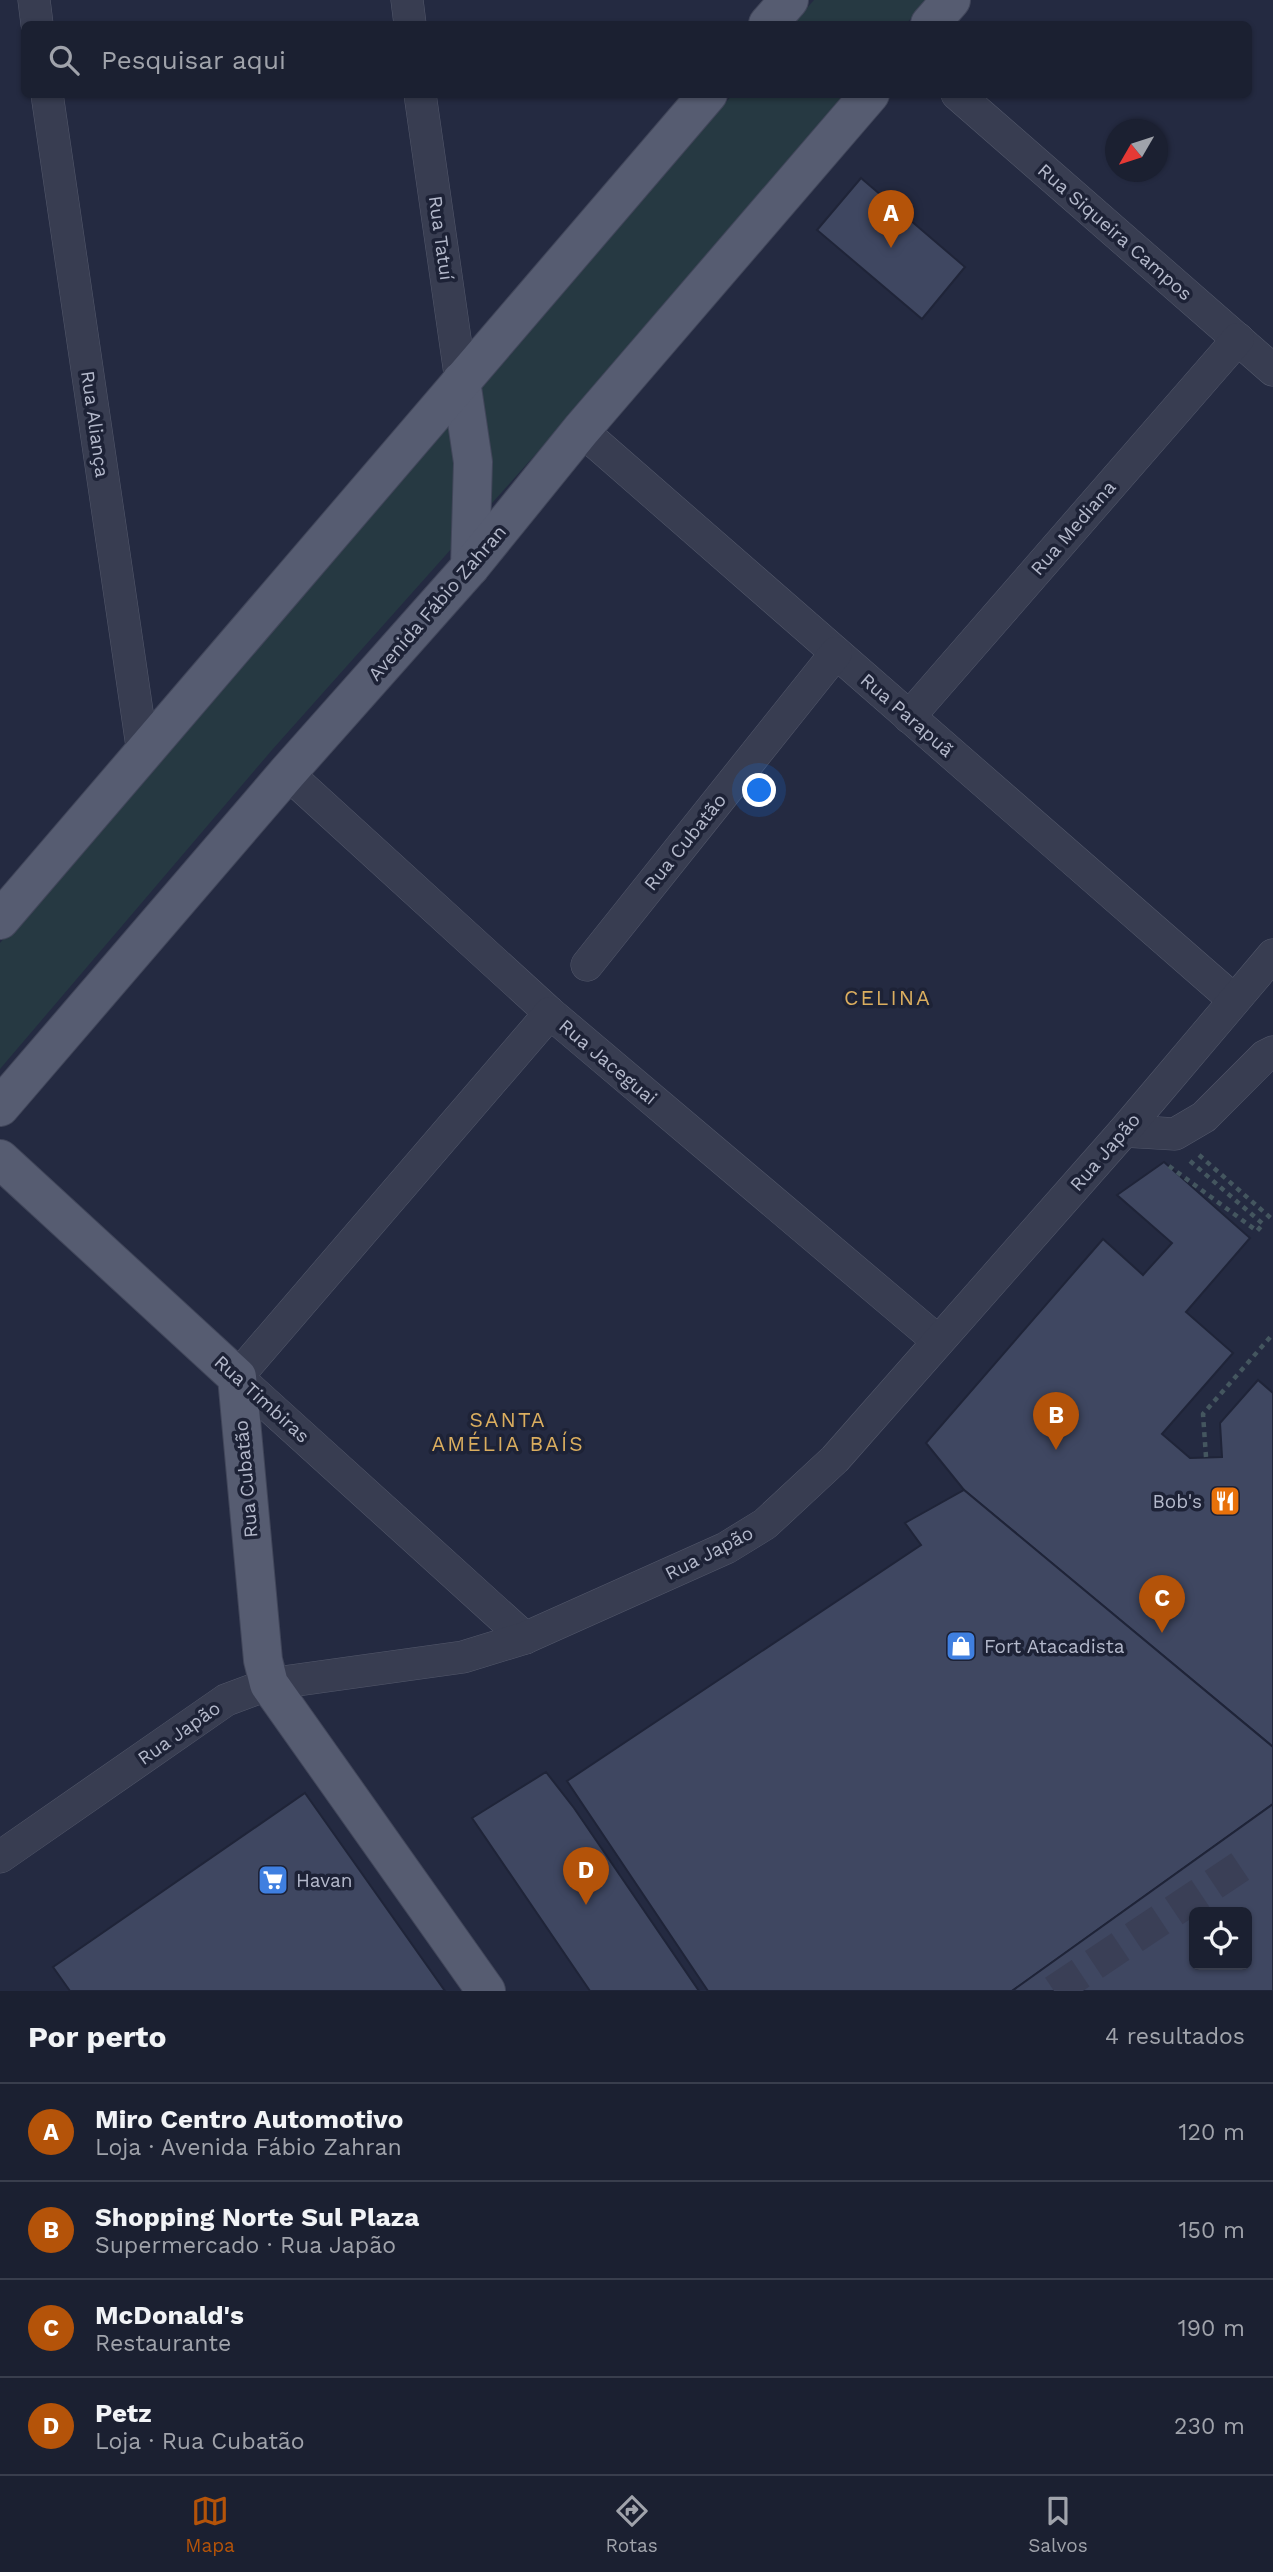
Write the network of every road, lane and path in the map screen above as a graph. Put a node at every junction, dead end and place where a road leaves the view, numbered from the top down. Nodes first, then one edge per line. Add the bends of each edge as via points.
1 (33, 0) edge
2 (407, 0) edge
3 (951, 0) edge
4 (36, 21) edge
5 (410, 21) edge
6 (933, 21) edge
7 (48, 98) edge
8 (421, 98) edge
9 (705, 98) edge
10 (867, 98) edge
11 (962, 98) edge
12 (1238, 339) junction
13 (1273, 370) edge
14 (461, 381) junction
15 (581, 430) junction
16 (470, 567) junction
17 (836, 653) junction
18 (909, 717) junction
19 (142, 753) junction
20 (287, 772) junction
21 (0, 920) edge
22 (1273, 955) edge
23 (587, 965) dead end
24 (1234, 1000) junction
25 (550, 1013) junction
26 (1273, 1052) edge
27 (0, 1107) edge
28 (1124, 1131) junction
29 (1192, 1149) dead end
30 (1185, 1156) dead end
31 (0, 1159) edge
32 (1168, 1165) dead end
33 (1273, 1220) edge
34 (1273, 1334) edge
35 (938, 1341) junction
36 (237, 1377) junction
37 (1206, 1457) dead end
38 (525, 1638) junction
39 (269, 1684) junction
40 (0, 1857) edge
41 (486, 1991) edge

1 - 4 street
2 - 5 street
3 - 6 main road
7 - 19 street, Rua Aliança
8 - 14 street, Rua Tatuí
9 - 14 main road
10 - 15 main road, Avenida Fábio Zahran
11 - 12 street, Rua Siqueira Campos
12 - 13 street, Rua Siqueira Campos
12 - 18 street, Rua Mediana
14 - 16 main road via 473,461
14 - 19 main road
15 - 16 main road, Avenida Fábio Zahran
15 - 17 street, Rua Parapuã
16 - 20 main road, Avenida Fábio Zahran
17 - 18 street, Rua Parapuã
17 - 23 street, Rua Cubatão
18 - 24 street, Rua Parapuã
19 - 21 main road
20 - 25 street, Rua Jaceguai
20 - 27 main road, Avenida Fábio Zahran
22 - 24 street, Rua Japão
24 - 28 street, Rua Japão
25 - 35 street, Rua Jaceguai
25 - 36 street
26 - 28 street via 1204,1117 1175,1134
28 - 35 street, Rua Japão
29 - 33 path
30 - 32 path via 1263,1224 1257,1231
31 - 36 main road, Rua Timbiras
34 - 37 path via 1203,1414
35 - 38 street, Rua Japão via 835,1459 765,1524 726,1548
36 - 38 street, Rua Timbiras
36 - 39 main road, Rua Cubatão
38 - 39 street, Rua Japão via 463,1657
39 - 40 street, Rua Japão via 226,1700
39 - 41 main road, Rua Cubatão

